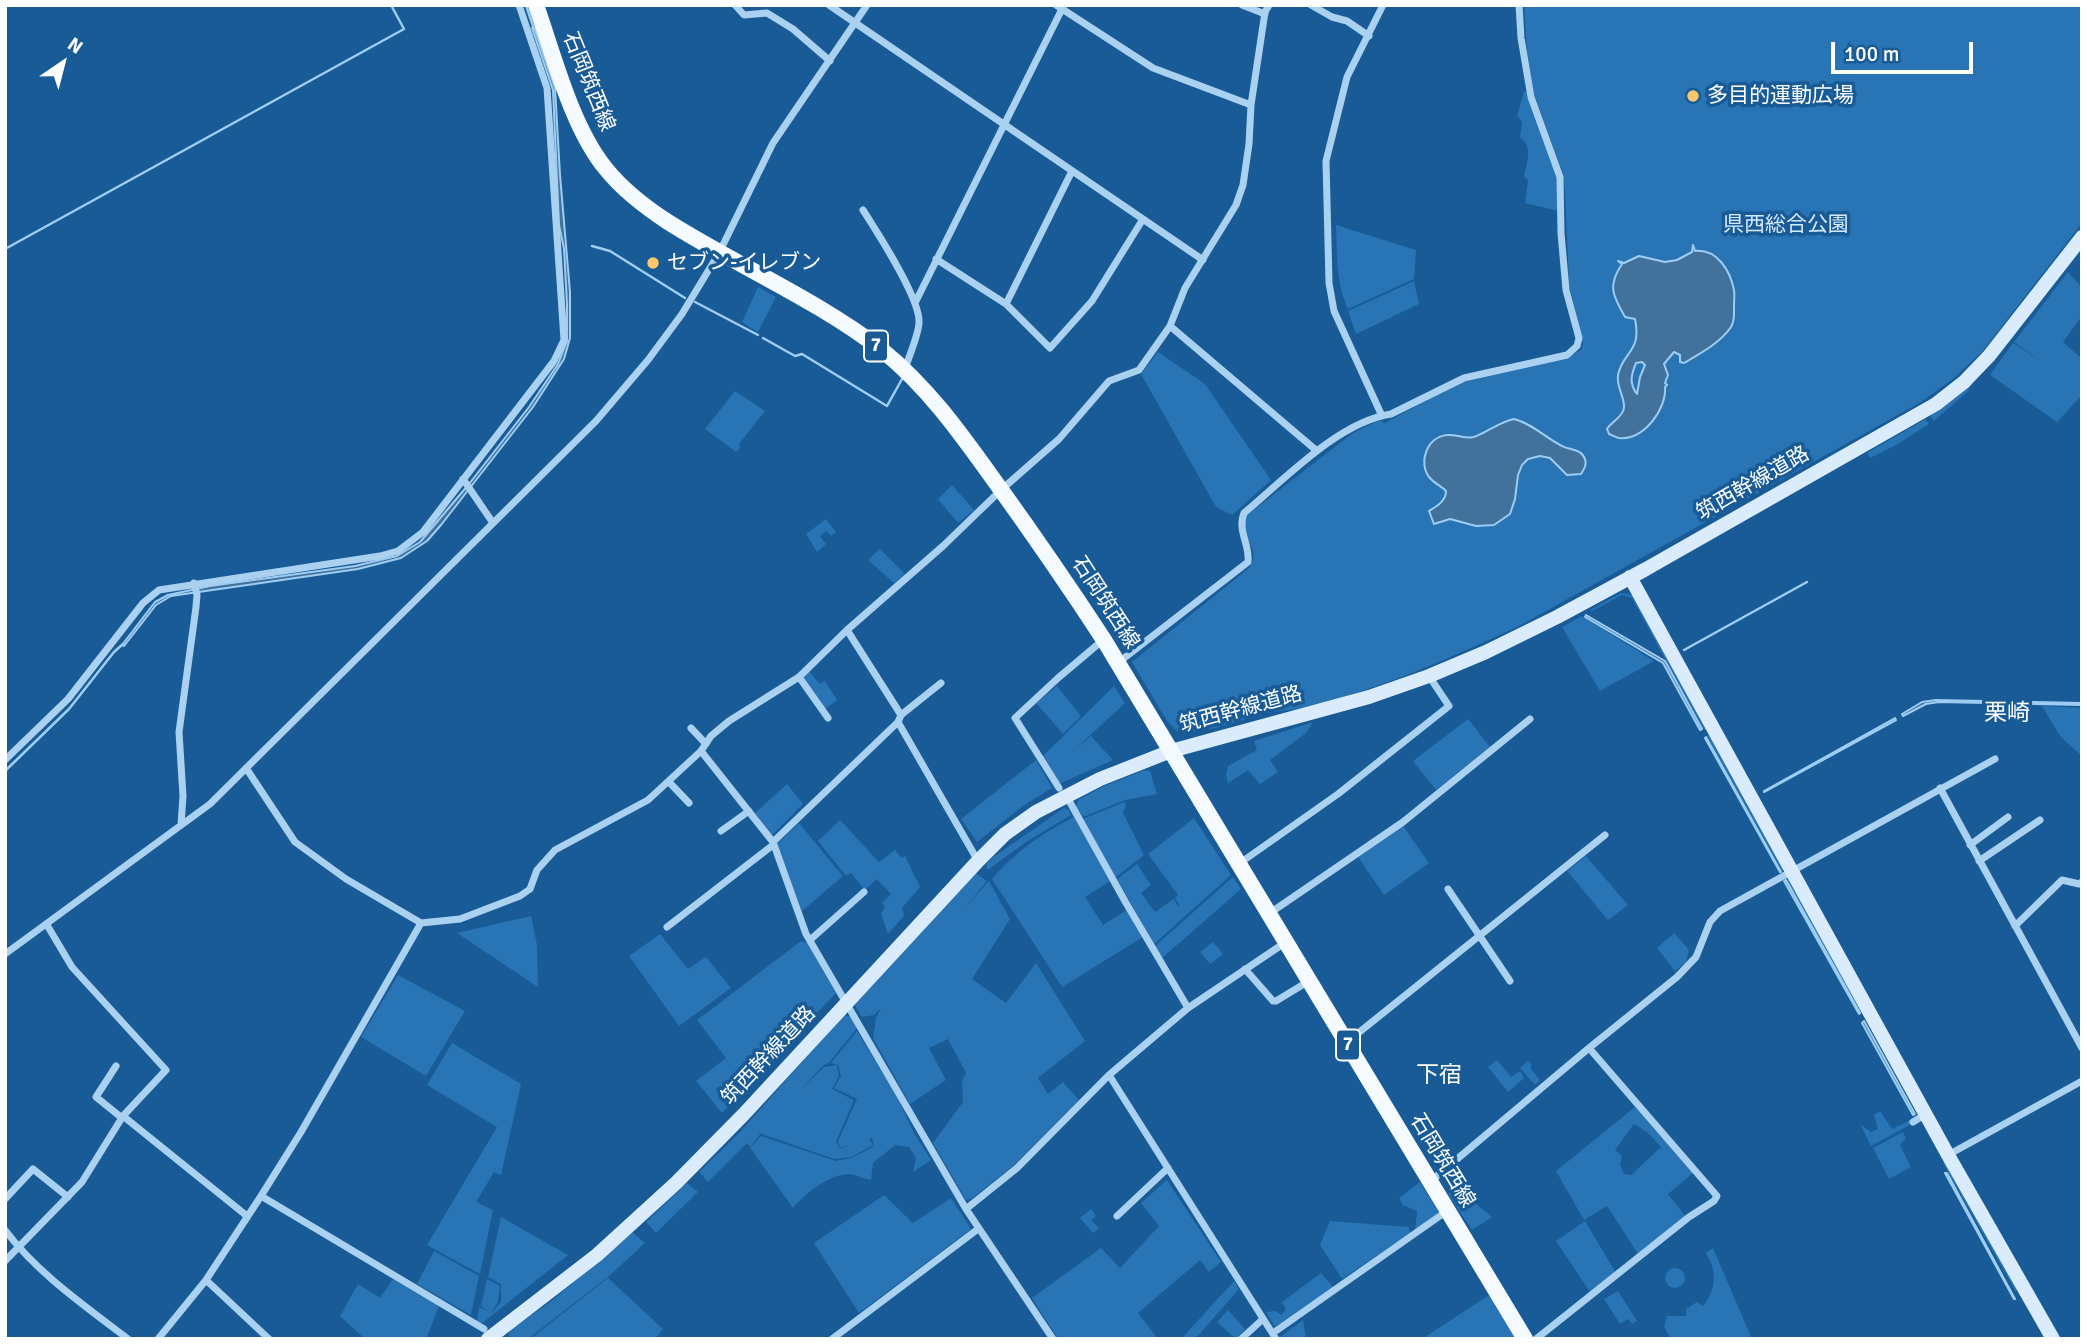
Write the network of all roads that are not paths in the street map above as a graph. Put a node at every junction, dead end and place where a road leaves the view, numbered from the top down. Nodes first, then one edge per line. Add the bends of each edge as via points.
1 (519, 5) edge
2 (536, 5) edge
3 (735, 5) edge
4 (829, 5) edge
5 (867, 5) edge
6 (1242, 5) edge
7 (1269, 5) edge
8 (1311, 5) edge
9 (1383, 5) edge
10 (1520, 5) edge
11 (1060, 7) edge
12 (1265, 14) junction
13 (856, 24) junction
14 (1368, 36) junction
15 (830, 61) junction
16 (1251, 105) junction
17 (1004, 125) junction
18 (1072, 171) junction
19 (863, 210) dead end
20 (1143, 219) junction
21 (2082, 237) edge
22 (719, 253) junction
23 (936, 259) junction
24 (1203, 260) junction
25 (915, 303) junction
26 (1006, 304) junction
27 (1170, 326) junction
28 (905, 370) junction
29 (1382, 416) junction
30 (1317, 451) junction
31 (463, 479) junction
32 (1001, 490) junction
33 (493, 523) junction
34 (1630, 577) junction
35 (194, 583) junction
36 (847, 630) junction
37 (1104, 640) junction
38 (1118, 663) junction
39 (1429, 676) junction
40 (799, 677) junction
41 (941, 683) dead end
42 (828, 718) dead end
43 (900, 718) junction
44 (1530, 719) dead end
45 (691, 728) dead end
46 (706, 744) junction
47 (701, 751) junction
48 (1171, 751) junction
49 (1995, 759) dead end
50 (5, 760) edge
51 (246, 768) junction
52 (669, 782) junction
53 (1940, 789) junction
54 (1063, 792) junction
55 (689, 803) dead end
56 (749, 811) junction
57 (2008, 817) dead end
58 (2040, 820) dead end
59 (181, 825) junction
60 (722, 831) dead end
61 (1605, 835) dead end
62 (773, 843) junction
63 (1970, 845) junction
64 (978, 861) junction
65 (1979, 861) junction
66 (1240, 863) junction
67 (1793, 871) junction
68 (2082, 883) edge
69 (1448, 889) dead end
70 (864, 892) dead end
71 (1269, 913) junction
72 (421, 923) junction
73 (47, 925) junction
74 (2015, 926) junction
75 (667, 927) dead end
76 (1479, 935) junction
77 (810, 940) junction
78 (1286, 942) junction
79 (5, 954) edge
80 (1245, 969) junction
81 (1309, 981) junction
82 (1510, 981) dead end
83 (847, 1002) junction
84 (1188, 1008) junction
85 (1346, 1043) junction
86 (1588, 1048) junction
87 (2082, 1048) edge
88 (116, 1066) dead end
89 (1109, 1075) junction
90 (2082, 1081) edge
91 (1926, 1114) junction
92 (122, 1117) junction
93 (1913, 1122) dead end
94 (1948, 1155) junction
95 (1168, 1168) junction
96 (1430, 1181) junction
97 (261, 1196) junction
98 (68, 1197) junction
99 (5, 1199) edge
100 (965, 1209) junction
101 (1448, 1211) junction
102 (247, 1216) junction
103 (1117, 1216) dead end
104 (978, 1229) junction
105 (5, 1230) edge
106 (19, 1248) junction
107 (5, 1261) edge
108 (206, 1280) junction
109 (1263, 1319) junction
110 (491, 1335) edge
111 (1274, 1336) edge
112 (128, 1339) edge
113 (158, 1339) edge
114 (269, 1339) edge
115 (832, 1339) edge
116 (1053, 1339) edge
117 (1241, 1339) edge
118 (1525, 1339) edge
119 (1536, 1339) edge
120 (2053, 1339) edge

1 - 31 street via 547,88 564,340 554,361
2 - 22 main road, 石岡筑西線 / 7 via 584,133 605,168 651,211
3 - 15 street via 744,15 767,13
4 - 13 street
5 - 13 street
6 - 12 street
7 - 12 street
8 - 14 street
9 - 14 street
10 - 29 street via 1531,97 1560,177 1566,290 1579,338 1577,346 1567,355 1464,378
11 - 16 street via 1153,68
11 - 17 street
12 - 16 street
13 - 15 street
13 - 17 street
14 - 29 street via 1347,78 1325,161 1326,227 1334,311
15 - 22 street via 773,143
16 - 24 street via 1243,186
17 - 18 street
17 - 23 street
18 - 20 street
18 - 26 street
19 - 25 street
20 - 24 street
20 - 26 street via 1092,301 1050,348
21 - 34 street, 筑西幹線道路 via 1964,383 1936,404
22 - 28 main road, 石岡筑西線 / 7 via 836,319
22 - 33 street via 648,360 596,421
23 - 25 street
23 - 26 street
24 - 27 street via 1185,288
25 - 28 street via 919,322
27 - 30 street
27 - 32 street via 1139,370 1109,381 1059,439
28 - 32 main road, 石岡筑西線 / 7 via 944,411
29 - 30 street via 1350,429
30 - 38 street via 1244,513 1241,521 1248,562
31 - 33 street
31 - 35 street via 423,532 398,551
32 - 36 street
32 - 37 main road, 石岡筑西線 / 7
33 - 51 street
34 - 39 street, 筑西幹線道路 via 1521,635
34 - 67 street
35 - 50 street via 159,590 143,603 68,699
35 - 59 street via 196,607 179,732
36 - 40 street
36 - 43 street
37 - 38 main road, 石岡筑西線 / 7
37 - 54 street via 1015,718
38 - 48 main road, 石岡筑西線 / 7
39 - 48 street, 筑西幹線道路
39 - 66 street via 1449,706 1338,794
40 - 42 street
40 - 46 street via 729,721
41 - 43 street
43 - 62 street
43 - 64 street
44 - 71 street via 1403,822
45 - 46 street
46 - 47 street
47 - 52 street
47 - 56 street
48 - 54 street, 筑西幹線道路
48 - 66 main road, 石岡筑西線 / 7
49 - 53 street
51 - 59 street
51 - 72 street via 295,842 346,879
52 - 55 street
52 - 72 street via 639,805 555,850 537,870 530,889 520,896 460,919
53 - 63 street
53 - 67 street
54 - 64 street, 筑西幹線道路 via 1005,834
54 - 84 street
56 - 60 street
56 - 62 street
57 - 63 street
58 - 65 street
59 - 73 street
61 - 76 street
62 - 75 street
62 - 77 street
63 - 65 street
64 - 83 street, 筑西幹線道路
65 - 74 street
66 - 71 main road, 石岡筑西線 / 7
67 - 86 street via 1720,911 1710,922 1696,957 1677,977
67 - 91 street
68 - 74 street via 2062,880
69 - 76 street
70 - 77 street
71 - 78 main road, 石岡筑西線 / 7
72 - 97 street
73 - 79 street
73 - 92 street via 72,967 166,1070
74 - 87 street
76 - 82 street
76 - 85 street
77 - 83 street
78 - 80 street
78 - 81 main road, 石岡筑西線 / 7
80 - 81 street via 1273,1001
80 - 84 street
81 - 85 main road, 石岡筑西線 / 7
83 - 100 street
83 - 110 street, 筑西幹線道路 via 676,1183 597,1255
84 - 89 street
85 - 96 main road, 石岡筑西線 / 7
86 - 96 street
86 - 119 street via 1717,1196
88 - 92 street via 96,1097
89 - 95 street
89 - 100 street via 1017,1168
90 - 94 street
91 - 93 street
91 - 94 street
92 - 98 street
92 - 102 street
94 - 120 street
95 - 103 street
95 - 109 street
96 - 101 main road, 石岡筑西線 / 7
97 - 102 street
97 - 110 street
98 - 99 street via 33,1169
98 - 106 street
100 - 104 street
101 - 111 street
101 - 118 main road, 石岡筑西線 / 7
102 - 108 street
104 - 115 street
104 - 116 street
105 - 106 street
106 - 107 street
106 - 112 street
108 - 113 street
108 - 114 street
109 - 111 street
109 - 117 street

